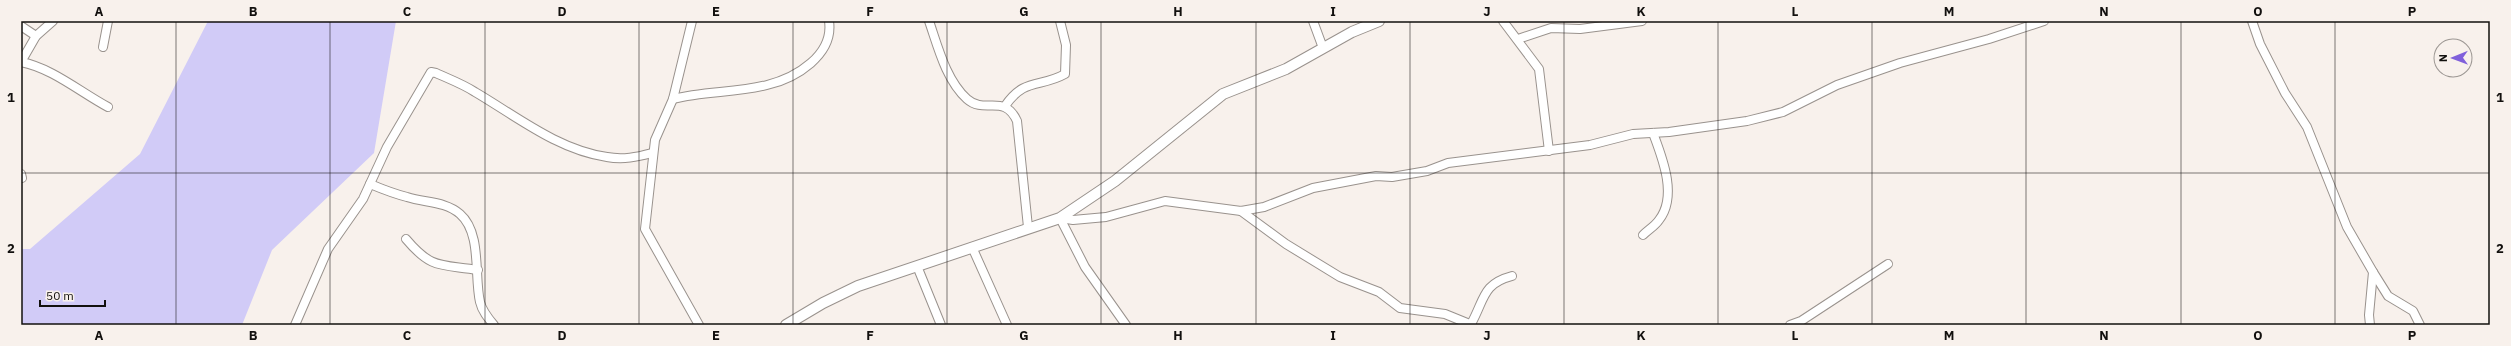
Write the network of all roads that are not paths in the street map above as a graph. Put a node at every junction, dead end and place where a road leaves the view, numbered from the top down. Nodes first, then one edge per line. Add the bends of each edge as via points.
1 (53, 21) edge
2 (108, 21) edge
3 (692, 21) edge
4 (829, 21) edge
5 (930, 21) edge
6 (1060, 21) edge
7 (1313, 21) edge
8 (1379, 21) edge
9 (1503, 21) edge
10 (1642, 21) edge
11 (2044, 21) edge
12 (2252, 21) edge
13 (21, 26) edge
14 (36, 36) junction
15 (1518, 39) junction
16 (103, 46) dead end
17 (1324, 48) junction
18 (21, 62) edge
19 (673, 99) junction
20 (1005, 106) junction
21 (108, 108) dead end
22 (1653, 133) junction
23 (1549, 151) junction
24 (652, 154) junction
25 (370, 184) junction
26 (1241, 211) junction
27 (1060, 218) junction
28 (1028, 228) junction
29 (1643, 235) dead end
30 (406, 239) dead end
31 (972, 247) junction
32 (1888, 264) dead end
33 (917, 266) junction
34 (478, 270) junction
35 (2373, 272) junction
36 (1512, 276) dead end
37 (295, 325) edge
38 (494, 325) edge
39 (699, 325) edge
40 (786, 325) edge
41 (941, 325) edge
42 (1007, 325) edge
43 (1126, 325) edge
44 (1472, 325) edge
45 (1790, 325) edge
46 (2370, 325) edge
47 (2420, 325) edge

1 - 14 street
2 - 16 street
3 - 19 street
4 - 19 street via 830,37 820,55 791,75 768,85
5 - 20 street via 953,80 968,100 977,105
6 - 20 street via 1066,44 1065,74 1023,87 1013,94
7 - 17 street
8 - 17 street via 1352,32
9 - 15 street
10 - 15 street via 1580,29 1551,28
11 - 22 street via 1900,63 1838,85 1783,112 1747,121
12 - 35 street via 2260,44 2285,93 2307,127 2347,227
13 - 14 street
14 - 18 street
15 - 23 street via 1538,69
17 - 27 street via 1286,69 1223,94 1115,181
18 - 21 street via 50,71
19 - 24 street via 655,140
20 - 28 street via 1012,111 1017,121
22 - 23 street via 1633,134 1590,145
22 - 29 street via 1664,163 1666,207 1659,220
23 - 26 street via 1448,163 1392,177 1376,176 1330,184 1264,207
24 - 25 street via 629,158 607,157 583,150 531,129 474,91 431,72 387,147
24 - 39 street via 645,229
25 - 34 street via 409,198 440,204 460,214 468,225
25 - 37 street via 363,199 328,249
26 - 27 street via 1165,201 1106,217 1073,220
26 - 44 street via 1286,244 1340,277 1378,292 1400,308 1445,314
27 - 28 street
27 - 43 street via 1086,267
28 - 31 street
30 - 34 street via 420,256 430,263
31 - 33 street
31 - 42 street
32 - 45 street via 1801,321
33 - 40 street via 858,286
33 - 41 street
34 - 38 street via 480,302
35 - 46 street
35 - 47 street via 2388,296 2413,311
36 - 44 street via 1498,280 1490,286

